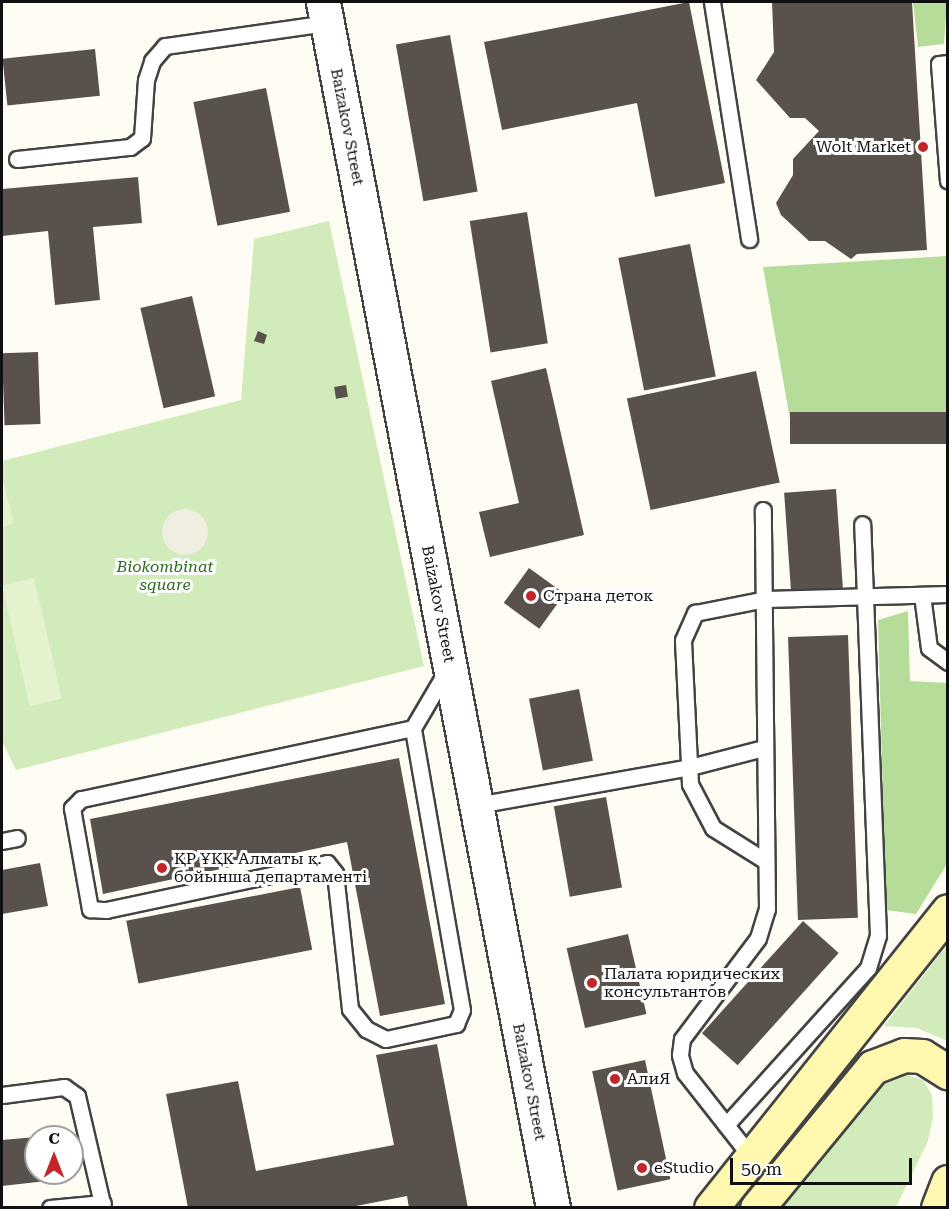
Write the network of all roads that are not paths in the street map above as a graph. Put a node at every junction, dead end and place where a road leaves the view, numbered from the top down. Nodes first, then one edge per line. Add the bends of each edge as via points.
1 (712, 2) edge
2 (325, 12) edge
3 (948, 63) edge
4 (17, 159) dead end
5 (948, 181) edge
6 (749, 239) dead end
7 (763, 510) dead end
8 (862, 524) dead end
9 (948, 594) edge
10 (922, 595) junction
11 (868, 596) junction
12 (766, 599) junction
13 (948, 662) edge
14 (449, 664) junction
15 (413, 728) junction
16 (764, 748) junction
17 (690, 767) junction
18 (477, 805) junction
19 (764, 860) junction
20 (948, 911) edge
21 (948, 1072) edge
22 (2, 1095) edge
23 (726, 1125) junction
24 (752, 1158) junction
25 (948, 1182) edge
26 (948, 1202) edge
27 (103, 1205) edge
28 (50, 1208) edge
29 (553, 1208) edge
30 (711, 1208) edge
31 (757, 1208) edge
32 (938, 1208) edge
33 (945, 1208) edge

1 - 6 lane
2 - 4 lane via 165,46 152,61 146,80 142,138 130,147
2 - 14 street, Baizakov Street
3 - 5 lane via 939,64
7 - 12 lane
8 - 11 lane
9 - 10 lane
10 - 11 lane
10 - 13 lane via 929,648
11 - 12 lane
11 - 23 lane via 878,935 868,968
12 - 16 lane
12 - 17 lane via 694,613 683,640
14 - 15 lane
14 - 18 street, Baizakov Street
15 - 15 lane via 462,1010 456,1024 386,1039 366,1029 350,1010 335,873 327,862 106,910 90,909 72,808 81,799
16 - 17 lane
16 - 19 lane
17 - 18 lane
17 - 19 lane via 690,784 713,828
18 - 29 street, Baizakov Street
19 - 23 lane via 767,909 758,938 682,1039 680,1055 686,1073
20 - 24 main road
21 - 31 main road via 922,1056 904,1055 873,1067
22 - 27 lane via 64,1087 77,1096
23 - 24 lane
24 - 30 main road
25 - 32 main road
26 - 33 main road
27 - 28 lane

